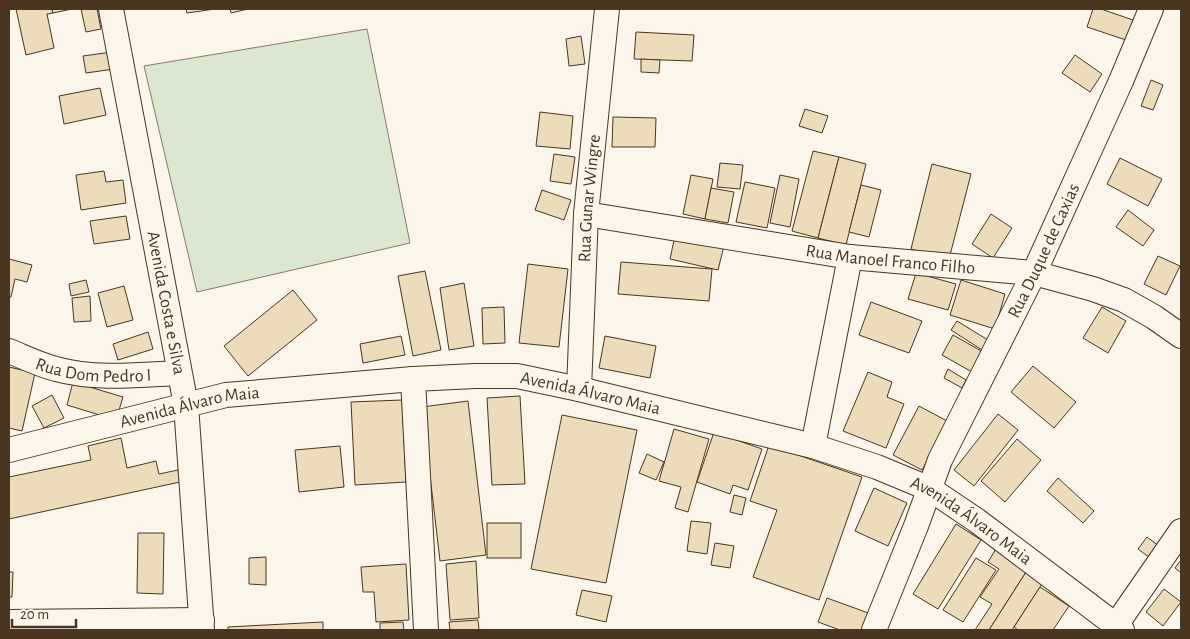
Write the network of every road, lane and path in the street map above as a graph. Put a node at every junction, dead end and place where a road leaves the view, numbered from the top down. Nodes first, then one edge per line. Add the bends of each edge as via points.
1 (111, 9) edge
2 (607, 9) edge
3 (1151, 9) edge
4 (586, 214) junction
5 (850, 256) junction
6 (1034, 273) junction
7 (1181, 336) edge
8 (9, 351) edge
9 (179, 373) junction
10 (413, 379) junction
11 (579, 389) junction
12 (186, 405) junction
13 (813, 446) junction
14 (9, 450) edge
15 (930, 489) junction
16 (1181, 532) edge
17 (9, 622) edge
18 (202, 625) edge
19 (1119, 628) edge
20 (426, 630) edge
21 (874, 630) edge

1 - 9 street, Avenida Costa e Silva
2 - 4 street, Rua Gunar Wingre
3 - 6 street, Rua Duque de Caxias
4 - 5 street, Rua Manoel Franco Filho
4 - 11 street, Rua Gunar Wingre
5 - 6 street, Rua Manoel Franco Filho
5 - 13 street
6 - 7 street, Rua Manoel Franco Filho via 1124,300
6 - 15 street, Rua Duque de Caxias via 940,460
8 - 9 street, Rua Dom Pedro I via 55,369 90,376
9 - 12 street, Avenida Costa e Silva
10 - 11 street, Avenida Álvaro Maia via 516,376
10 - 12 street, Avenida Álvaro Maia via 226,396
10 - 20 street
11 - 13 street, Avenida Álvaro Maia
12 - 14 street, Avenida Álvaro Maia
12 - 18 street, Avenida Costa e Silva
13 - 15 street, Avenida Álvaro Maia
15 - 19 street, Avenida Álvaro Maia
15 - 21 street, Rua Duque de Caxias
16 - 19 street
17 - 18 street

